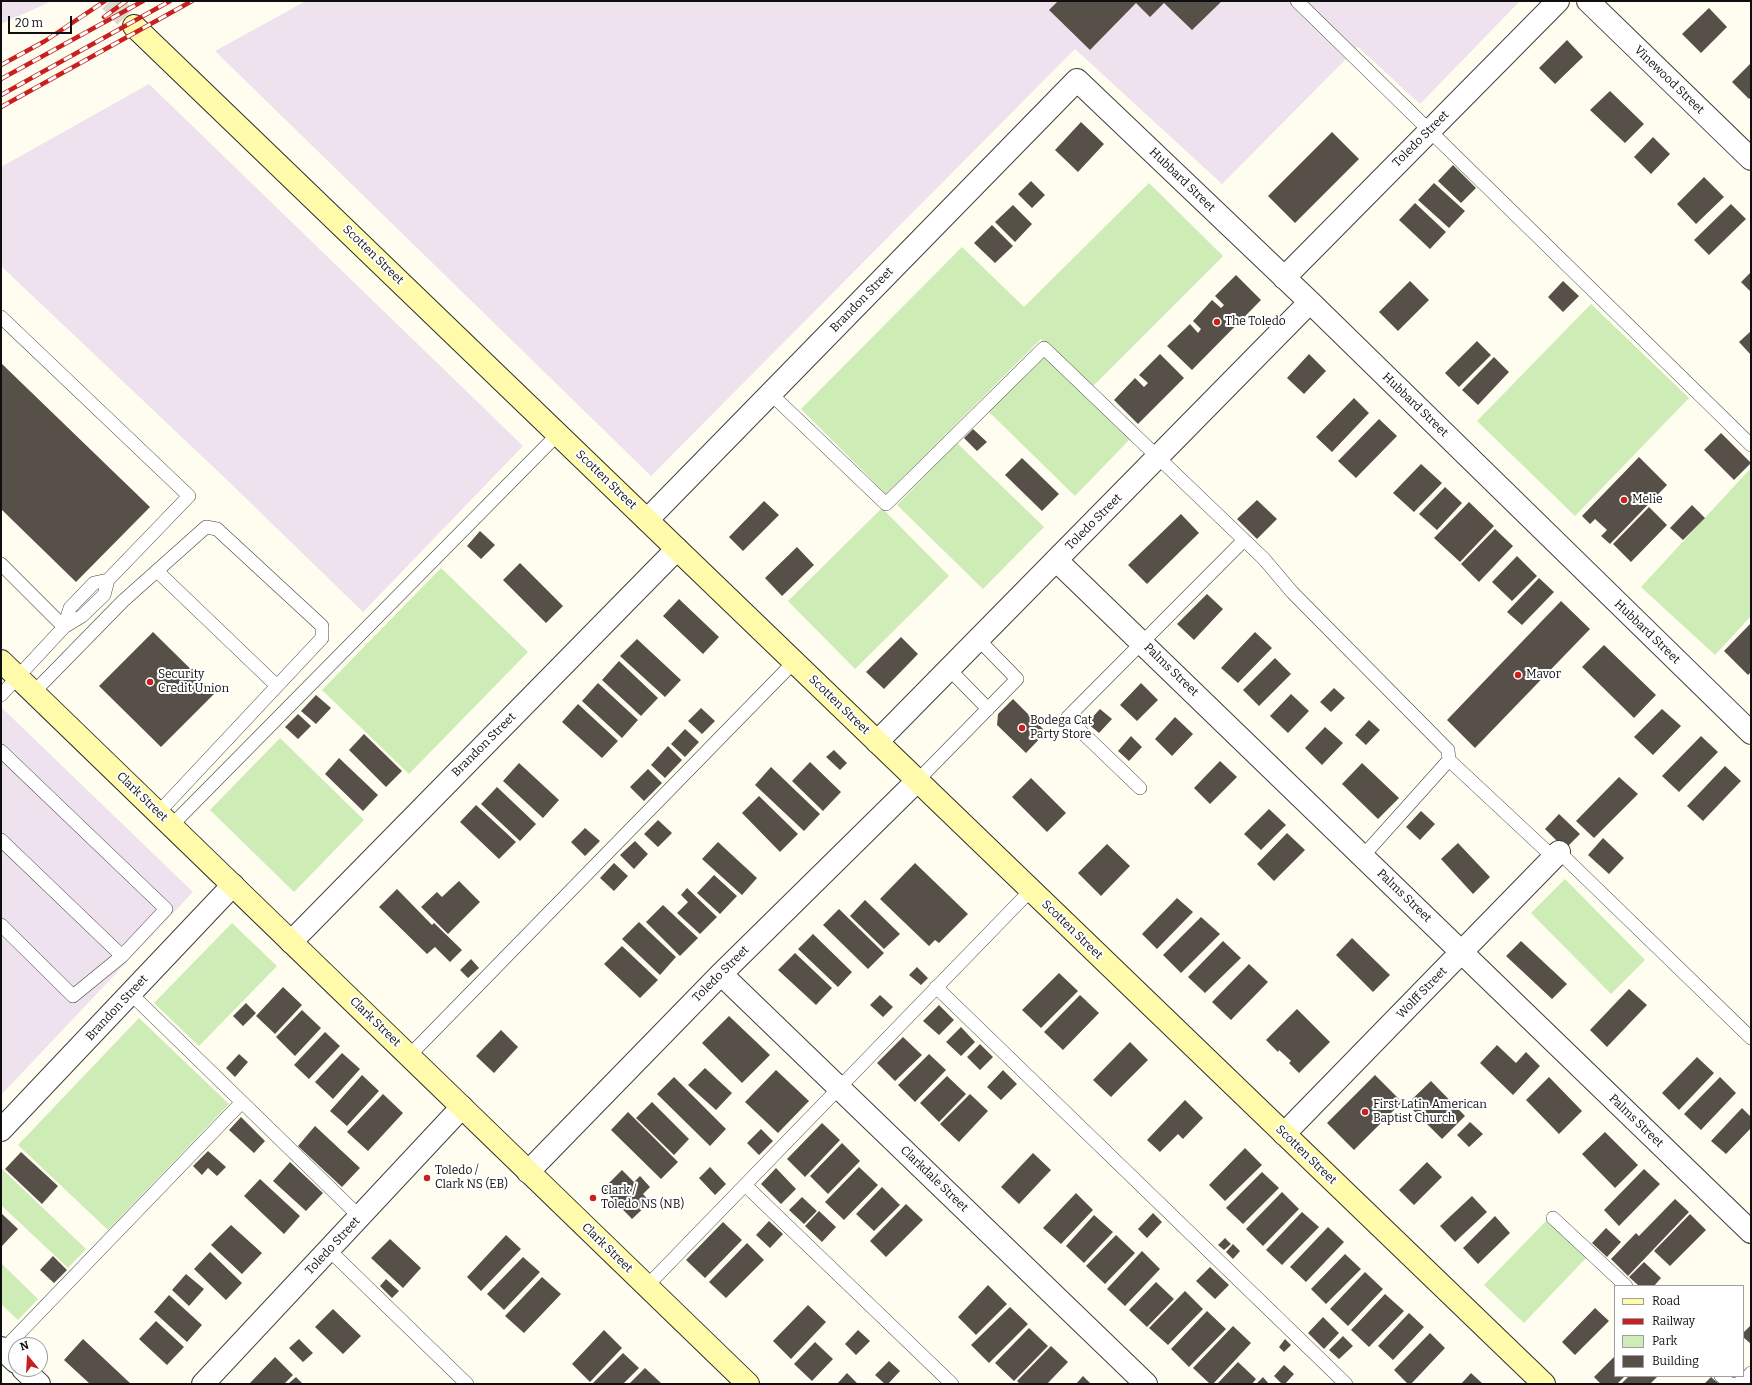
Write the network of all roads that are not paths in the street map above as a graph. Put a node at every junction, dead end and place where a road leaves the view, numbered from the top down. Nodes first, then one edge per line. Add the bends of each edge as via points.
1 (1297, 1) edge
2 (1558, 1) edge
3 (1588, 1) edge
4 (134, 26) tunnel mouth
5 (1077, 80) joint
6 (1429, 132) junction
7 (1751, 159) edge
8 (1284, 278) junction
9 (1310, 302) junction
10 (1, 316) edge
11 (770, 393) junction
12 (558, 434) junction
13 (1751, 445) edge
14 (1158, 456) junction
15 (647, 520) junction
16 (1244, 540) junction
17 (677, 549) junction
18 (1056, 560) junction
19 (1, 564) edge
20 (158, 572) junction
21 (64, 627) junction
22 (978, 639) junction
23 (1142, 643) junction
24 (1, 661) edge
25 (794, 662) junction
26 (949, 669) junction
27 (18, 678) junction
28 (277, 686) junction
29 (34, 693) junction
30 (1, 695) edge
31 (988, 709) junction
32 (1751, 733) edge
33 (877, 742) junction
34 (1, 751) edge
35 (1450, 760) junction
36 (918, 780) junction
37 (1140, 788) dead end
38 (165, 820) junction
39 (1, 840) edge
40 (1556, 854) junction
41 (1363, 856) junction
42 (232, 885) junction
43 (1031, 890) junction
44 (1, 925) edge
45 (291, 942) junction
46 (1462, 952) junction
47 (122, 956) junction
48 (721, 974) junction
49 (936, 987) junction
50 (130, 993) junction
51 (1751, 1038) edge
52 (409, 1056) junction
53 (840, 1087) junction
54 (242, 1102) junction
55 (462, 1107) junction
56 (1, 1130) edge
57 (1284, 1134) junction
58 (528, 1172) junction
59 (745, 1185) junction
60 (360, 1217) junction
61 (1553, 1218) dead end
62 (1751, 1232) edge
63 (329, 1250) junction
64 (1625, 1285) edge
65 (647, 1286) junction
66 (27, 1337) edge
67 (1751, 1373) edge
68 (31, 1377) edge
69 (1722, 1377) edge
70 (39, 1384) edge
71 (203, 1384) edge
72 (466, 1384) edge
73 (748, 1384) edge
74 (952, 1384) edge
75 (1146, 1384) edge
76 (1346, 1384) edge
77 (1544, 1384) edge
78 (1730, 1384) edge
79 (1736, 1384) edge

1 - 6 lane
2 - 6 street, Toledo Street
3 - 7 street, Vinewood Street
4 - 12 street, Scotten Street
5 - 8 street, Hubbard Street
5 - 11 street, Brandon Street
6 - 8 street, Toledo Street
6 - 13 lane
8 - 9 street, Hubbard Street
9 - 14 street, Toledo Street
9 - 32 street, Hubbard Street
10 - 21 lane via 189,496 108,580 104,594 82,616
11 - 14 lane via 886,504 1044,348
11 - 15 street, Brandon Street
12 - 15 street, Scotten Street
12 - 38 lane
14 - 16 lane
14 - 18 street, Toledo Street
15 - 17 street, Scotten Street
16 - 23 lane
16 - 35 lane via 1448,750
17 - 25 street, Scotten Street
17 - 45 street, Brandon Street
18 - 22 street, Toledo Street
18 - 23 street, Palms Street
19 - 21 lane
20 - 28 lane
20 - 28 lane via 206,527 216,529 322,626 322,638
20 - 29 lane via 124,601
21 - 27 lane
22 - 26 street, Toledo Street
22 - 31 lane via 1017,679
23 - 37 lane via 1067,718
23 - 41 street, Palms Street
24 - 27 street, Clark Street
25 - 33 street, Scotten Street
25 - 52 lane
26 - 31 lane
26 - 33 street, Toledo Street
27 - 29 street, Clark Street
27 - 30 lane
28 - 38 lane
29 - 38 street, Clark Street
31 - 36 lane
33 - 36 street, Scotten Street
34 - 47 lane via 166,909
35 - 40 lane
35 - 41 lane
36 - 43 street, Scotten Street
36 - 48 street, Toledo Street
38 - 42 street, Clark Street
39 - 47 lane
40 - 46 street, Wolff Street
40 - 51 lane
41 - 46 street, Palms Street
42 - 45 street, Clark Street
42 - 50 street, Brandon Street
43 - 49 lane
43 - 57 street, Scotten Street
44 - 47 lane via 73,996
45 - 52 street, Clark Street
46 - 57 street, Wolff Street
46 - 62 street, Palms Street
48 - 53 street, Clarkdale Street
48 - 58 street, Toledo Street
49 - 53 lane
49 - 76 lane
50 - 54 lane
50 - 56 street, Brandon Street
52 - 55 street, Clark Street
53 - 59 lane
53 - 75 street, Clarkdale Street
54 - 60 lane
54 - 66 lane
55 - 58 street, Clark Street
55 - 60 street, Toledo Street
57 - 77 street, Scotten Street
58 - 65 street, Clark Street
59 - 65 lane
59 - 74 lane
60 - 63 street, Toledo Street
61 - 64 lane
63 - 71 street, Toledo Street
63 - 72 lane
65 - 73 street, Clark Street
67 - 79 lane via 1743,1382
68 - 70 street
69 - 78 lane

